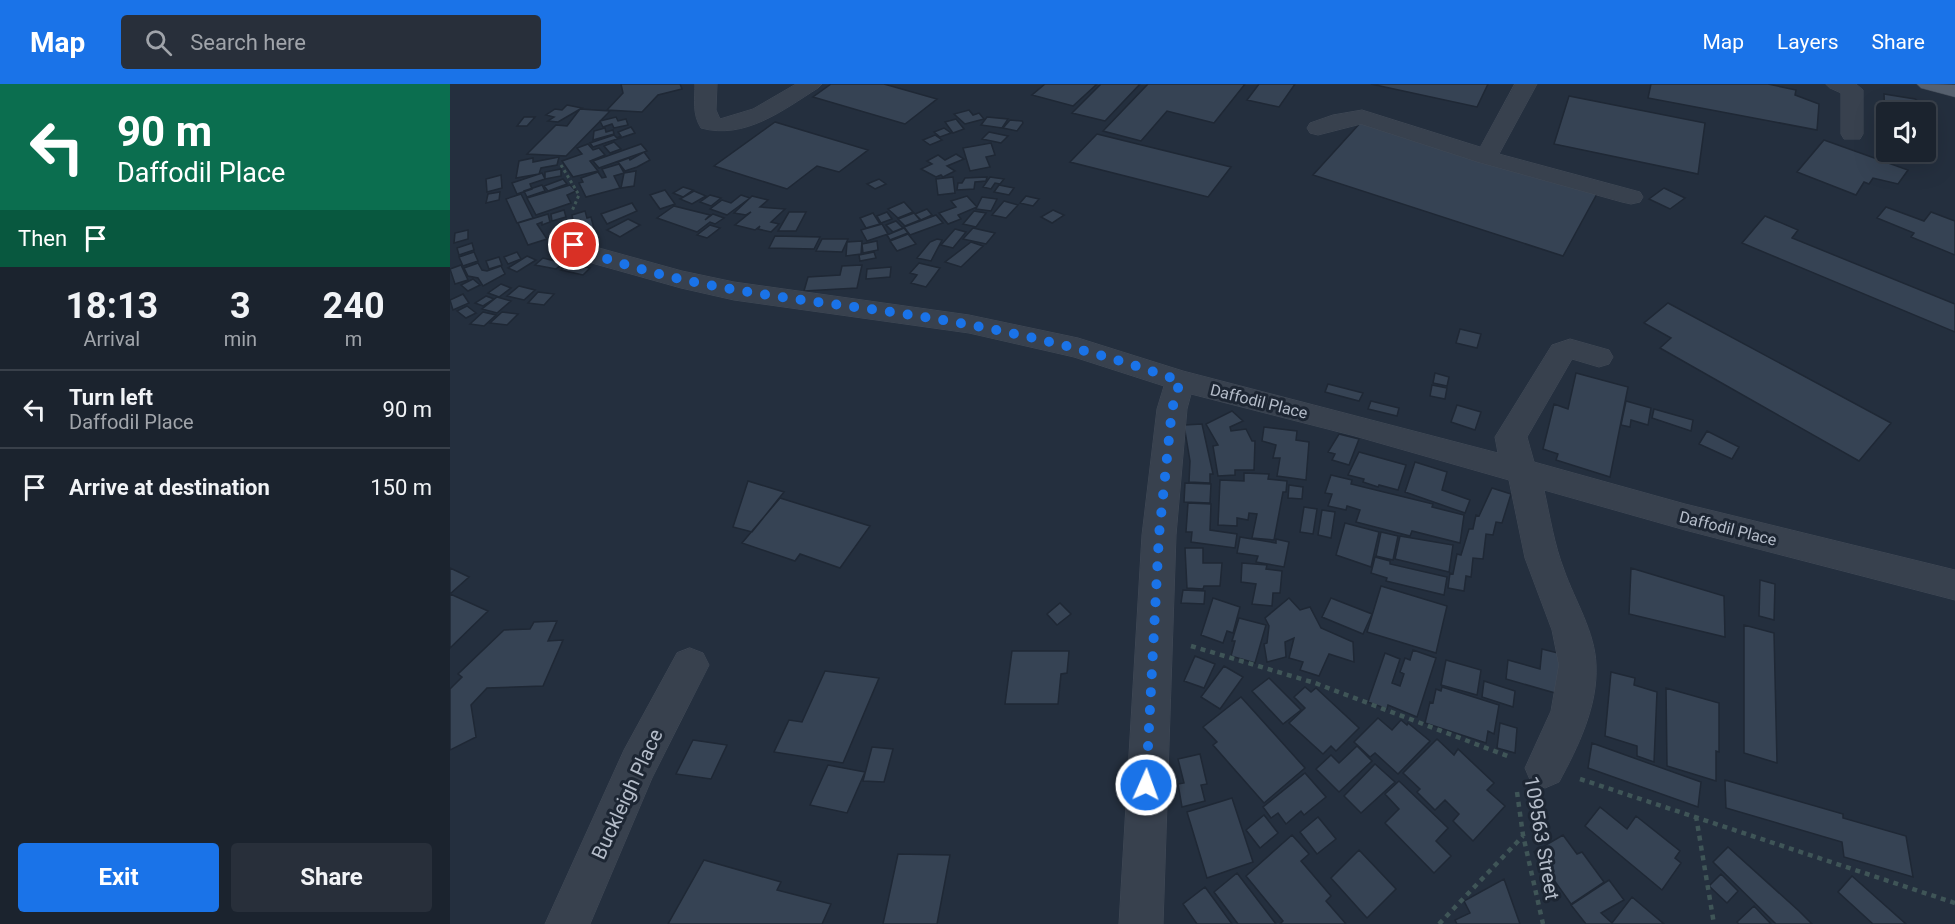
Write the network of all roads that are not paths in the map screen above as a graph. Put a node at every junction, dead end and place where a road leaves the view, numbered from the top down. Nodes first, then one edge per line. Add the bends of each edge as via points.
1 (706, 84) edge
2 (811, 84) edge
3 (1526, 84) edge
4 (1837, 84) edge
5 (1928, 84) edge
6 (1955, 91) edge
7 (1318, 128) dead end
8 (1852, 134) dead end
9 (1486, 157) junction
10 (1631, 197) dead end
11 (562, 235) road end
12 (1599, 357) dead end
13 (1180, 381) junction
14 (1523, 472) junction
15 (1955, 585) edge
16 (690, 666) dead end
17 (1522, 769) road end
18 (567, 924) edge
19 (1141, 924) edge

1 - 2 street via 709,123 721,128 739,123
3 - 9 street
4 - 8 street via 1852,90
5 - 6 main road
7 - 9 street via 1362,117
9 - 10 street
11 - 13 street, Daffodil Place via 590,254 681,279 734,291 969,324 1104,355
12 - 14 street via 1570,349 1562,352 1511,437
13 - 14 street, Daffodil Place
13 - 19 street via 1172,409 1159,535
14 - 15 street, Daffodil Place
14 - 17 street via 1545,567 1572,636 1577,663 1562,737
16 - 18 street, Buckleigh Place via 638,764

